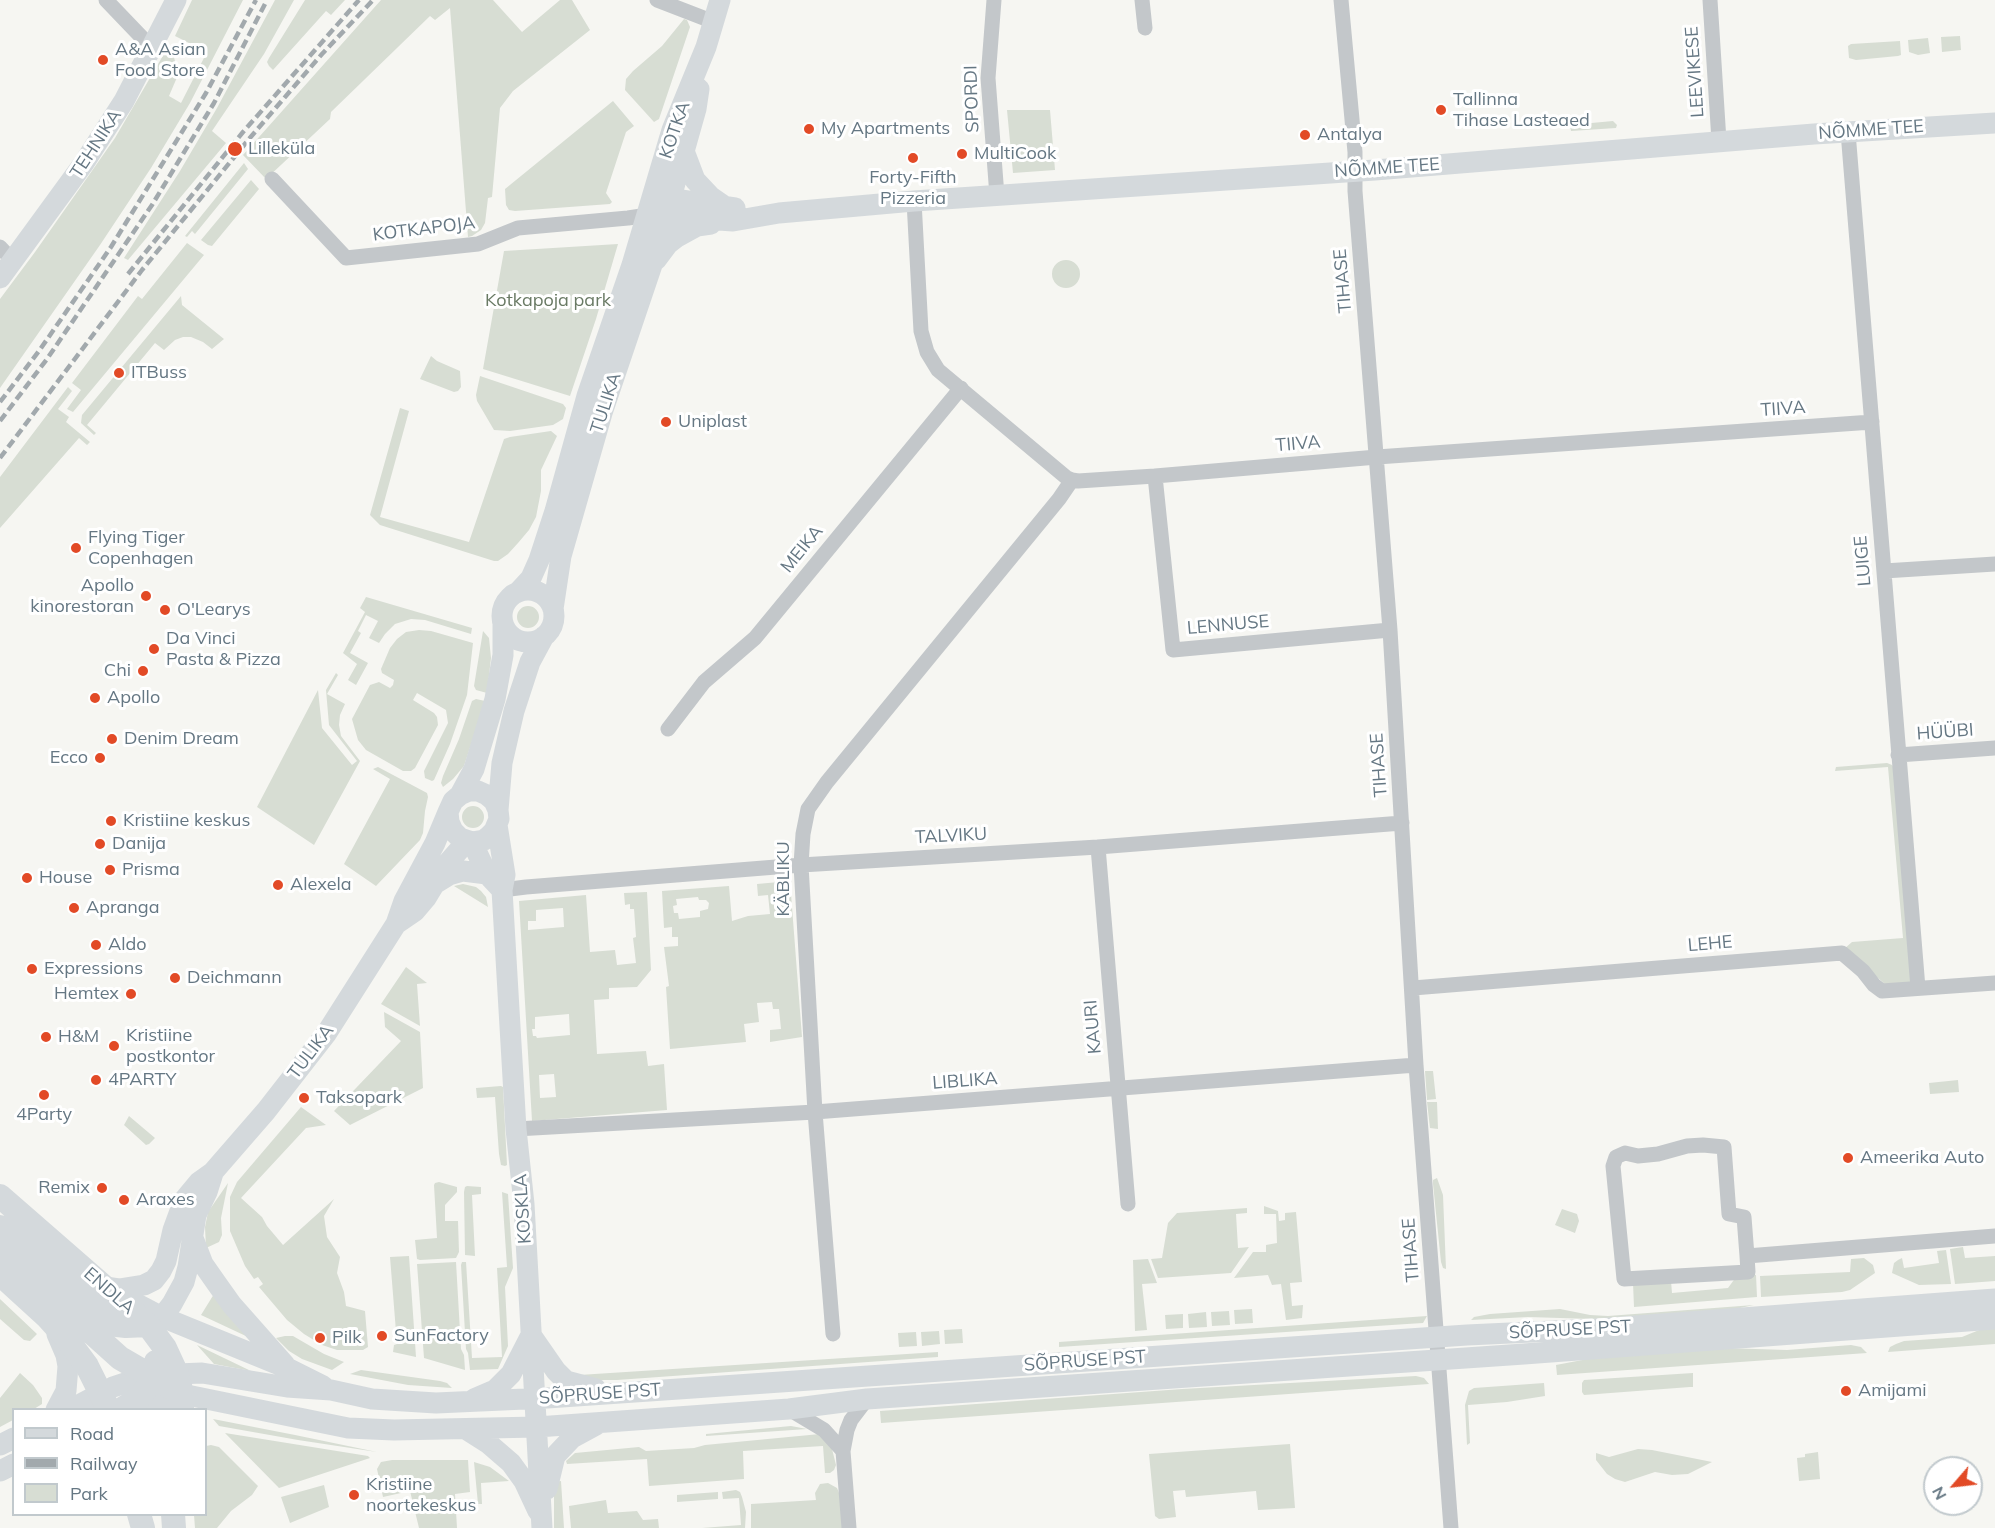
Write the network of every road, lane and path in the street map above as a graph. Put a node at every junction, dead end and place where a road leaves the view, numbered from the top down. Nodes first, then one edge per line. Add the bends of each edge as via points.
1 (106, 0) edge
2 (176, 0) edge
3 (657, 0) edge
4 (720, 0) edge
5 (994, 0) edge
6 (1142, 0) edge
7 (1341, 0) edge
8 (1710, 0) edge
9 (714, 22) junction
10 (1144, 28) dead end
11 (151, 47) junction
12 (706, 47) junction
13 (1995, 123) edge
14 (1848, 132) junction
15 (1719, 141) junction
16 (684, 151) junction
17 (1355, 171) junction
18 (272, 178) dead end
19 (997, 196) junction
20 (914, 201) junction
21 (661, 210) junction
22 (729, 214) junction
23 (6, 254) edge
24 (652, 265) junction
25 (0, 278) edge
26 (612, 354) junction
27 (960, 388) junction
28 (1872, 422) junction
29 (1377, 457) junction
30 (1155, 476) junction
31 (1072, 480) junction
32 (1995, 564) edge
33 (1884, 571) junction
34 (519, 591) junction
35 (553, 609) junction
36 (503, 625) junction
37 (1390, 630) junction
38 (544, 636) junction
39 (668, 729) dead end
40 (1995, 748) edge
41 (1898, 755) junction
42 (454, 803) junction
43 (498, 817) junction
44 (1402, 823) junction
45 (470, 842) junction
46 (1098, 847) junction
47 (801, 865) junction
48 (487, 874) junction
49 (436, 883) junction
50 (502, 890) junction
51 (396, 924) junction
52 (1995, 982) edge
53 (1413, 988) junction
54 (1918, 988) junction
55 (1416, 1065) junction
56 (1118, 1088) junction
57 (815, 1112) junction
58 (516, 1129) junction
59 (213, 1172) junction
60 (0, 1196) edge
61 (1128, 1204) dead end
62 (0, 1227) edge
63 (193, 1236) junction
64 (1995, 1236) edge
65 (0, 1250) edge
66 (1747, 1256) junction
67 (0, 1274) edge
68 (105, 1287) junction
69 (1995, 1299) edge
70 (47, 1317) junction
71 (1995, 1319) edge
72 (155, 1321) junction
73 (833, 1334) dead end
74 (531, 1335) junction
75 (1437, 1336) junction
76 (1439, 1360) junction
77 (287, 1368) junction
78 (152, 1377) junction
79 (331, 1390) junction
80 (180, 1392) edge
81 (614, 1393) junction
82 (535, 1399) junction
83 (867, 1399) junction
84 (106, 1401) edge
85 (466, 1402) junction
86 (57, 1408) edge
87 (77, 1408) edge
88 (124, 1408) edge
89 (125, 1408) edge
90 (789, 1409) junction
91 (603, 1422) junction
92 (537, 1427) junction
93 (467, 1430) junction
94 (843, 1451) junction
95 (542, 1524) edge
96 (849, 1528) edge
97 (1451, 1528) edge

1 - 11 street
2 - 11 main road, TEHNIKA
3 - 9 street
4 - 9 main road, KOTKA
5 - 19 street, SPORDI via 988,78
6 - 10 street
7 - 17 street, TIHASE
8 - 15 street, LEEVIKESE
9 - 12 main road, KOTKA
11 - 23 main road, TEHNIKA via 124,101 84,164 48,215
12 - 16 main road, KOTKA via 696,109
12 - 21 main road, KOTKA via 672,130
13 - 14 main road, NÕMME TEE
14 - 15 main road, NÕMME TEE
14 - 28 street, LUIGE
15 - 17 main road, NÕMME TEE
16 - 21 main road, KOTKA
16 - 22 main road via 695,180
17 - 19 main road, NÕMME TEE
17 - 29 street, TIHASE
18 - 21 street, KOTKAPOJA via 346,258 478,244 518,228 628,218
19 - 20 main road, NÕMME TEE
20 - 22 main road, NÕMME TEE
20 - 27 street via 921,331 938,370
21 - 22 main road, NÕMME TEE
21 - 24 main road, TULIKA
21 - 26 main road, TULIKA
22 - 24 main road via 677,237
23 - 25 main road, TEHNIKA
24 - 26 main road, TULIKA
26 - 34 main road, TULIKA via 584,407 539,560 531,578
26 - 35 main road, TULIKA via 602,413 561,556
27 - 31 street
27 - 39 street, MEIKA via 755,638 704,682
28 - 29 street, TIIVA
28 - 33 street, LUIGE
29 - 30 street, TIIVA
29 - 37 street, TIHASE
30 - 31 street, TIIVA
30 - 37 street, LENNUSE via 1173,650
31 - 47 street, KÄBLIKU via 812,801 803,834
32 - 33 street
33 - 41 street, LUIGE
34 - 35 main road via 536,591
34 - 36 main road via 511,595 502,609
35 - 38 main road via 552,625
36 - 38 main road via 521,641
36 - 42 main road, TULIKA via 503,656 495,699 474,769
37 - 44 street, TIHASE
38 - 43 main road via 530,662 514,711 502,763
40 - 41 street, HÜÜBI
41 - 54 street, LUIGE
42 - 43 main road via 473,791 487,795 494,801
42 - 45 main road via 448,822 460,838
42 - 51 main road, TULIKA
43 - 45 main road via 489,836
43 - 50 main road, KOSKLA via 505,875
44 - 46 street, TALVIKU
44 - 53 street, TIHASE
45 - 48 main road
45 - 49 main road, TULIKA via 446,865
46 - 47 street, TALVIKU
46 - 56 street, KAURI
47 - 50 street, TALVIKU
47 - 57 street, KÄBLIKU
48 - 49 main road via 463,871
48 - 50 main road
49 - 51 main road, TULIKA via 415,911
50 - 58 main road, KOSKLA
51 - 59 main road, TULIKA via 326,1034
52 - 54 street, LEHE
53 - 54 street, LEHE via 1842,952 1882,991
53 - 55 street, TIHASE
55 - 56 street, LIBLIKA
55 - 75 street, TIHASE
56 - 57 street, LIBLIKA
56 - 61 street, KAURI
57 - 58 street, LIBLIKA
57 - 73 street, KÄBLIKU
58 - 74 main road, KOSKLA
59 - 63 main road, TULIKA via 196,1215
59 - 68 main road, TULIKA via 184,1200 166,1261 154,1280 133,1288
60 - 68 main road, ENDLA
62 - 72 main road via 104,1318 126,1326
63 - 72 main road, TULIKA via 177,1298
63 - 77 main road via 203,1264 217,1284
64 - 66 street
65 - 78 main road via 108,1348
66 - 66 street via 1744,1217 1729,1214 1724,1148 1687,1146 1658,1154 1625,1153 1616,1157 1613,1166 1624,1279 1748,1272
67 - 70 main road
68 - 72 main road, ENDLA
69 - 75 main road, SÕPRUSE PST via 1596,1329
70 - 84 main road via 78,1353
70 - 86 main road via 61,1341 68,1366 66,1392
71 - 76 main road, SÕPRUSE PST
72 - 77 main road
72 - 78 main road via 156,1359
72 - 80 main road, ENDLA
74 - 81 main road via 566,1381
74 - 82 main road, KOSKLA
74 - 85 main road via 511,1374 495,1390
75 - 76 street, TIHASE
75 - 81 main road, SÕPRUSE PST
76 - 83 main road, SÕPRUSE PST
76 - 97 street, TIHASE
77 - 79 main road
78 - 80 main road
78 - 84 main road via 131,1381
78 - 88 main road via 140,1398
79 - 80 main road, SÕPRUSE PST via 202,1373
79 - 85 main road, SÕPRUSE PST via 372,1399
80 - 89 main road
80 - 93 main road, SÕPRUSE PST via 348,1428
81 - 82 main road, SÕPRUSE PST
82 - 85 main road, SÕPRUSE PST
82 - 92 main road, KOSKLA
83 - 90 main road, SÕPRUSE PST
83 - 94 street via 850,1420
84 - 87 main road
90 - 91 main road, SÕPRUSE PST
90 - 94 street via 824,1430
91 - 92 main road, SÕPRUSE PST
91 - 95 main road via 572,1438 555,1456
92 - 93 main road, SÕPRUSE PST
92 - 95 main road, KOSKLA
93 - 95 main road via 511,1463 524,1481
94 - 96 street

